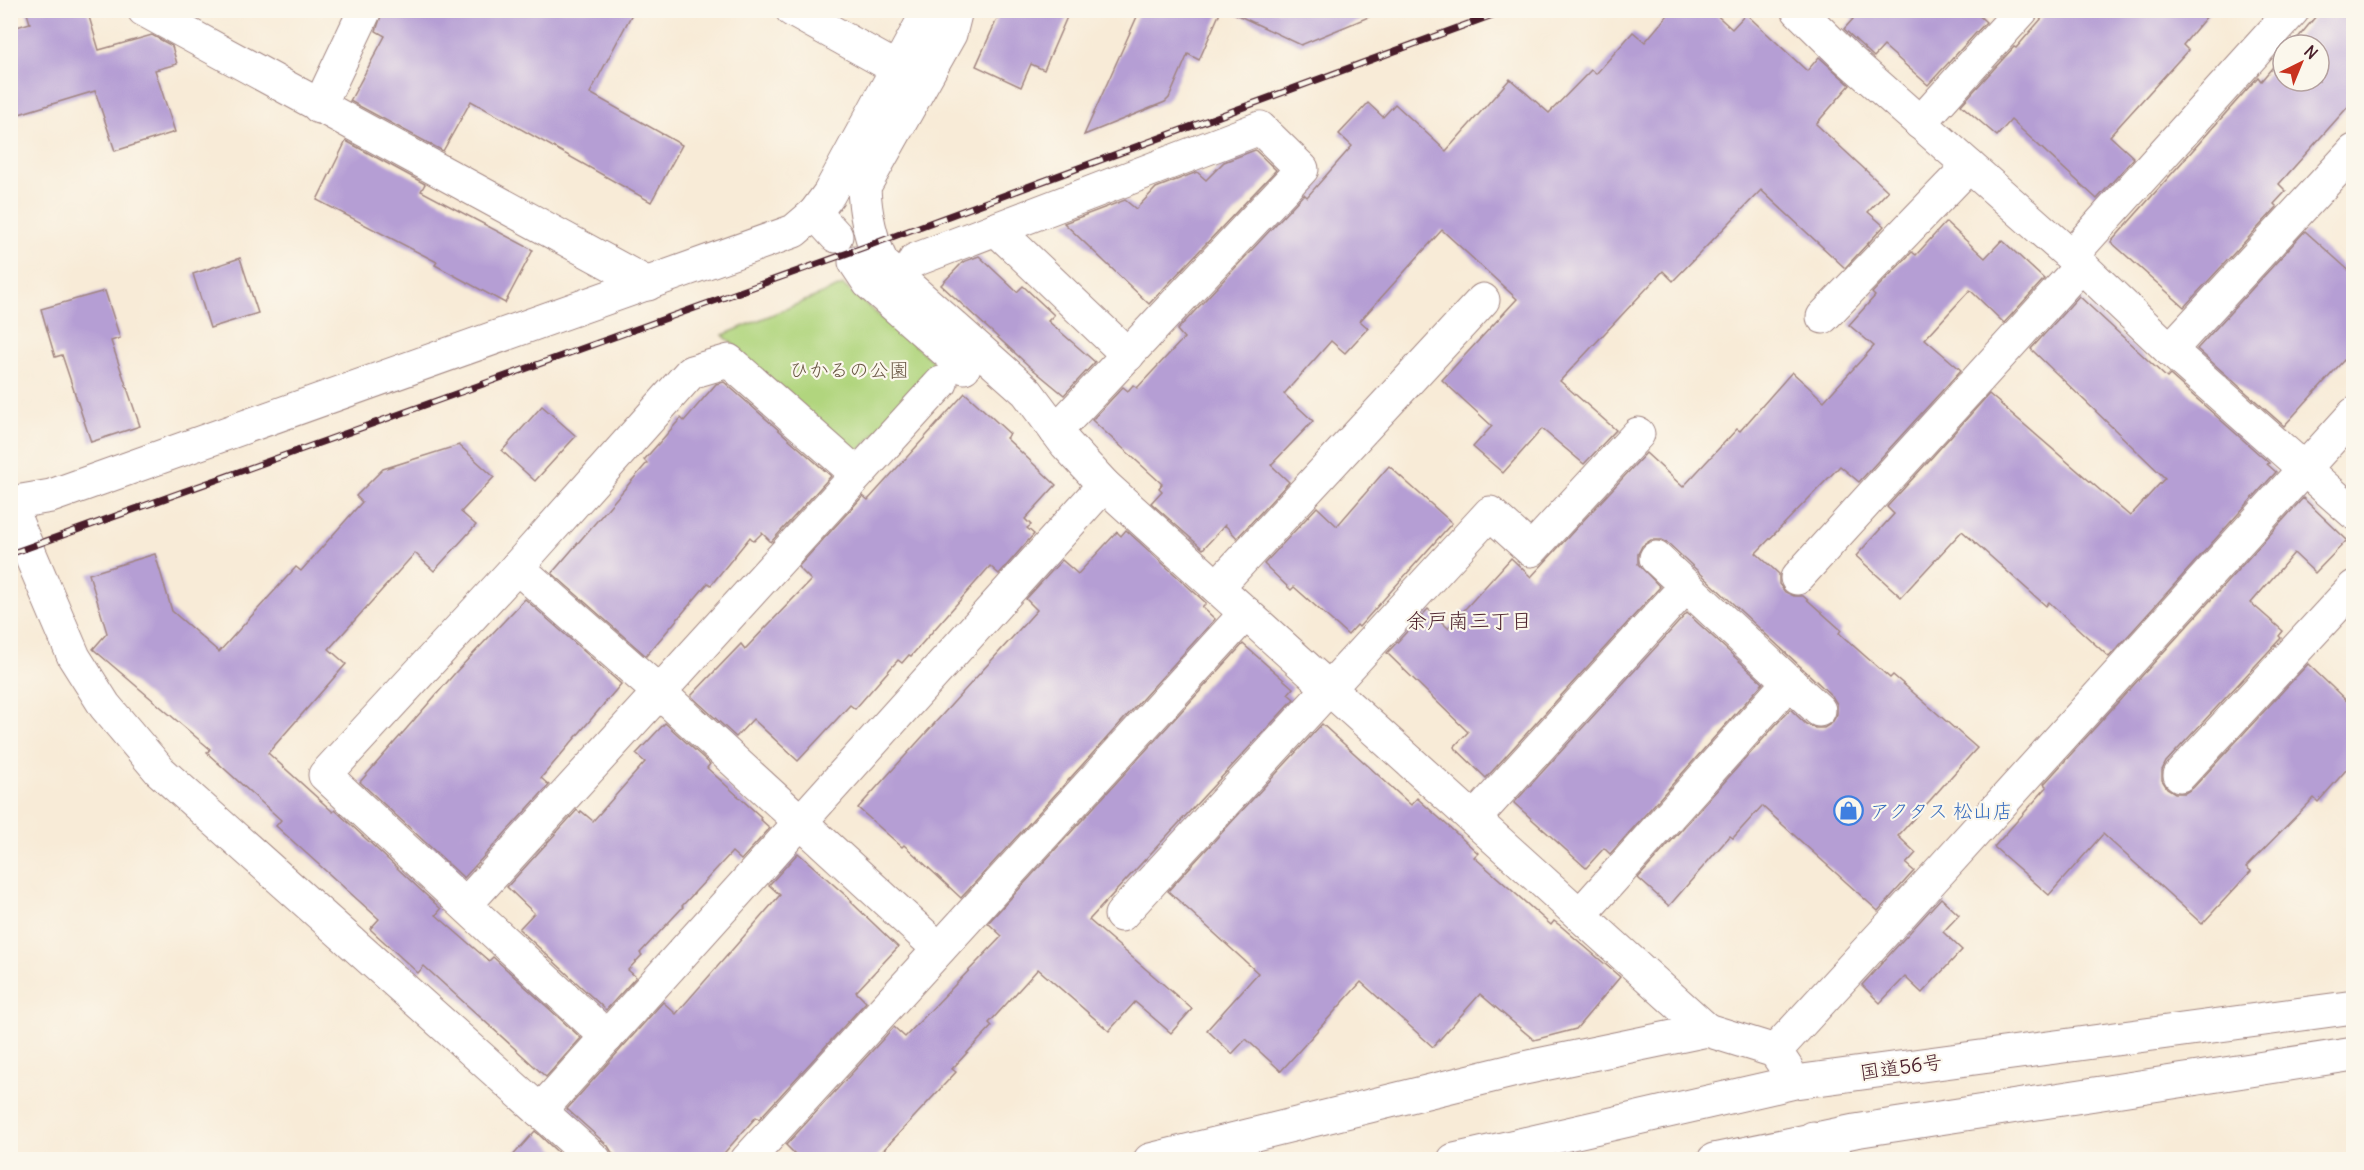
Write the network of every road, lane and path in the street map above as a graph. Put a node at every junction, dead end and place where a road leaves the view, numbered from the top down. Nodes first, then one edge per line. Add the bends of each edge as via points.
1 (144, 10) edge
2 (365, 10) edge
3 (792, 10) edge
4 (929, 10) edge
5 (956, 10) edge
6 (2022, 10) edge
7 (2293, 10) edge
8 (1810, 14) edge
9 (898, 69) junction
10 (319, 107) junction
11 (1920, 123) junction
12 (2354, 151) edge
13 (1969, 166) junction
14 (996, 229) junction
15 (915, 260) dead end
16 (2076, 261) junction
17 (855, 262) dead end
18 (648, 284) junction
19 (1483, 300) dead end
20 (1823, 317) dead end
21 (2170, 350) junction
22 (1128, 355) junction
23 (941, 383) dead end
24 (2354, 414) edge
25 (1638, 434) dead end
26 (1061, 438) junction
27 (2303, 469) junction
28 (857, 474) junction
29 (1104, 485) junction
30 (10, 505) edge
31 (2354, 513) edge
32 (1656, 558) dead end
33 (517, 567) junction
34 (1797, 578) dead end
35 (1686, 586) junction
36 (1217, 587) junction
37 (2354, 587) edge
38 (1246, 613) junction
39 (1789, 682) junction
40 (1330, 688) junction
41 (659, 692) junction
42 (1819, 710) dead end
43 (2180, 775) dead end
44 (1474, 819) junction
45 (801, 823) junction
46 (466, 904) junction
47 (1121, 915) dead end
48 (1580, 915) junction
49 (939, 949) junction
50 (2354, 1007) edge
51 (1707, 1030) junction
52 (608, 1036) junction
53 (1775, 1051) junction
54 (2354, 1054) edge
55 (1795, 1082) junction
56 (540, 1111) junction
57 (1805, 1149) edge
58 (595, 1160) edge
59 (747, 1160) edge
60 (1150, 1160) edge
61 (1454, 1160) edge
62 (1714, 1160) edge
63 (1837, 1160) edge

1 - 10 main road
2 - 10 main road
3 - 9 main road
4 - 9 main road
5 - 26 main road via 950,34 864,187 873,244 882,263 1027,392
6 - 11 main road
7 - 16 main road
8 - 11 main road via 1846,58
9 - 18 main road via 829,194 825,224 794,231
10 - 18 main road
11 - 13 main road
12 - 21 main road
13 - 16 main road
13 - 20 main road
14 - 15 main road
14 - 22 main road
14 - 22 main road via 1260,128 1302,170
16 - 21 main road
16 - 34 main road
17 - 26 main road via 869,283 1036,430
18 - 30 main road via 51,496
19 - 36 main road
21 - 27 main road
22 - 26 main road
23 - 28 main road
24 - 27 main road
25 - 40 main road via 1531,550 1490,513
26 - 29 main road
27 - 31 main road
27 - 53 main road
28 - 33 main road via 729,361 691,372
28 - 41 main road
29 - 36 main road
29 - 45 main road
30 - 56 main road via 74,657 105,706 160,771
32 - 35 main road
33 - 41 main road
33 - 46 main road via 325,775
35 - 39 main road
35 - 44 main road
36 - 38 main road
37 - 43 main road
38 - 40 main road
38 - 49 main road
39 - 42 main road
39 - 48 main road
40 - 44 main road
40 - 47 main road
41 - 45 main road
41 - 46 main road
44 - 48 main road
45 - 49 main road
45 - 52 main road
46 - 52 main road
48 - 51 main road
49 - 59 main road
50 - 55 main road, 国道56号
51 - 53 main road
51 - 60 main road via 1524,1068
52 - 56 main road
53 - 55 main road
54 - 57 main road
55 - 61 main road, 国道56号
56 - 58 main road
57 - 62 main road
57 - 63 main road

